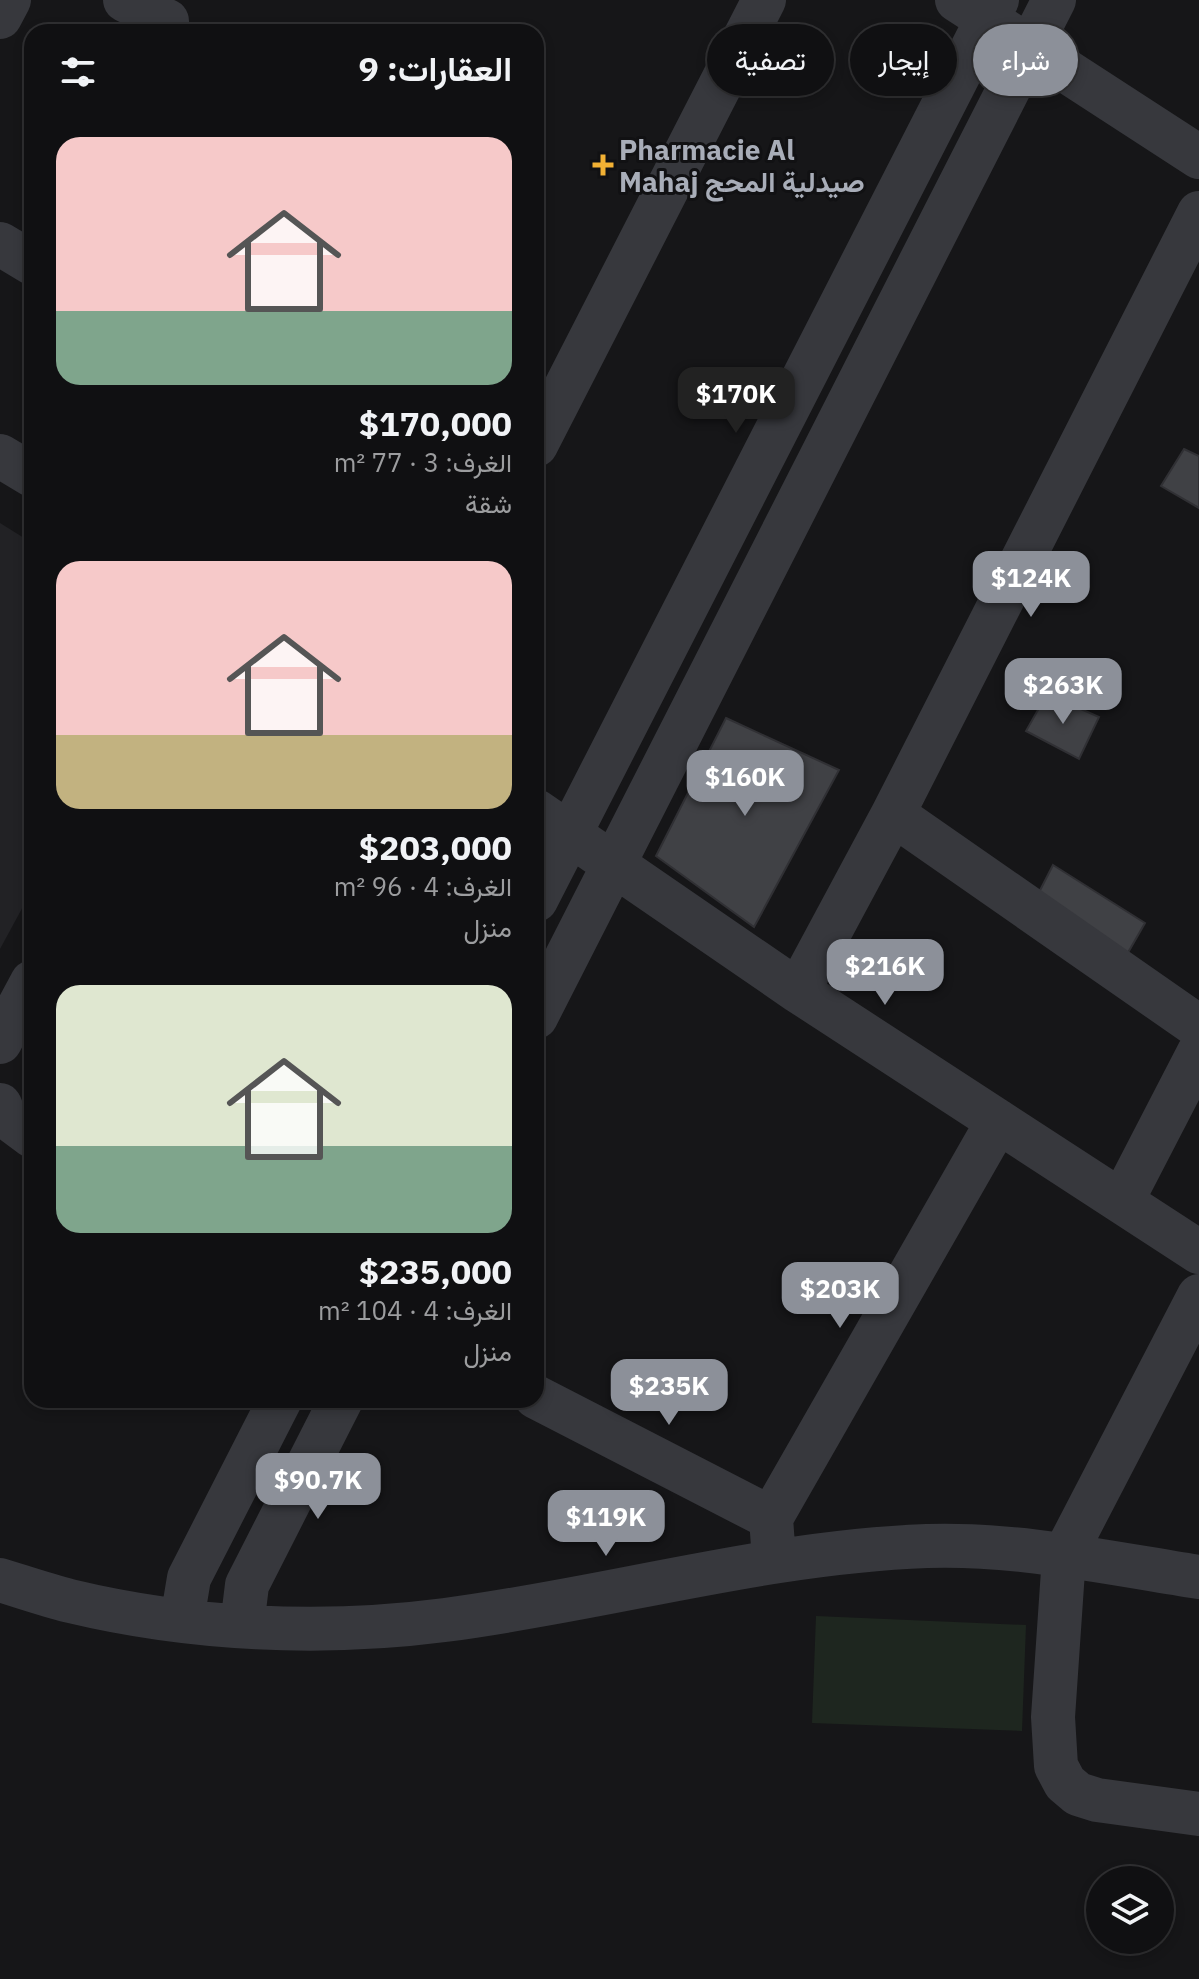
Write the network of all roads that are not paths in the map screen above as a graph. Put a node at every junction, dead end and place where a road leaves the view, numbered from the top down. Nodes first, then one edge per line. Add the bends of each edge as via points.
1 (9, 0) edge
2 (125, 0) edge
3 (764, 0) edge
4 (1054, 0) edge
5 (980, 6) edge
6 (0, 17) edge
7 (168, 18) edge
8 (1001, 24) edge
9 (1042, 24) edge
10 (1078, 79) edge
11 (1005, 96) edge
12 (1199, 157) edge
13 (1199, 213) edge
14 (0, 244) edge
15 (24, 258) edge
16 (544, 429) edge
17 (0, 456) edge
18 (24, 470) edge
19 (893, 814) junction
20 (553, 823) edge
21 (544, 864) edge
22 (613, 865) junction
23 (798, 991) junction
24 (24, 997) edge
25 (544, 1001) edge
26 (1199, 1027) edge
27 (0, 1042) edge
28 (1199, 1052) edge
29 (0, 1105) edge
30 (998, 1121) junction
31 (24, 1130) edge
32 (1122, 1201) junction
33 (1199, 1252) edge
34 (1199, 1296) edge
35 (544, 1401) edge
36 (276, 1408) edge
37 (337, 1408) edge
38 (771, 1518) junction
39 (1064, 1556) junction
40 (774, 1560) junction
41 (1199, 1577) edge
42 (0, 1580) edge
43 (182, 1620) junction
44 (242, 1626) junction
45 (1199, 1814) edge

1 - 6 street
2 - 7 street
3 - 16 street
4 - 9 street
5 - 8 street
5 - 20 street
10 - 12 street
11 - 22 street
13 - 19 street
14 - 15 street
17 - 18 street
19 - 23 street
19 - 26 street
20 - 21 street
20 - 22 street
22 - 23 street
22 - 25 street
23 - 30 street
24 - 27 street
28 - 32 street
29 - 31 street via 4,1115
30 - 32 street
30 - 38 street
32 - 33 street
34 - 39 street
35 - 38 street
36 - 43 street via 189,1578
37 - 44 street via 247,1585
38 - 40 street
39 - 40 street via 928,1546
39 - 41 street
39 - 45 street via 1053,1717 1056,1766 1078,1794
40 - 44 street via 443,1620 341,1629
42 - 43 street via 70,1601
43 - 44 street

